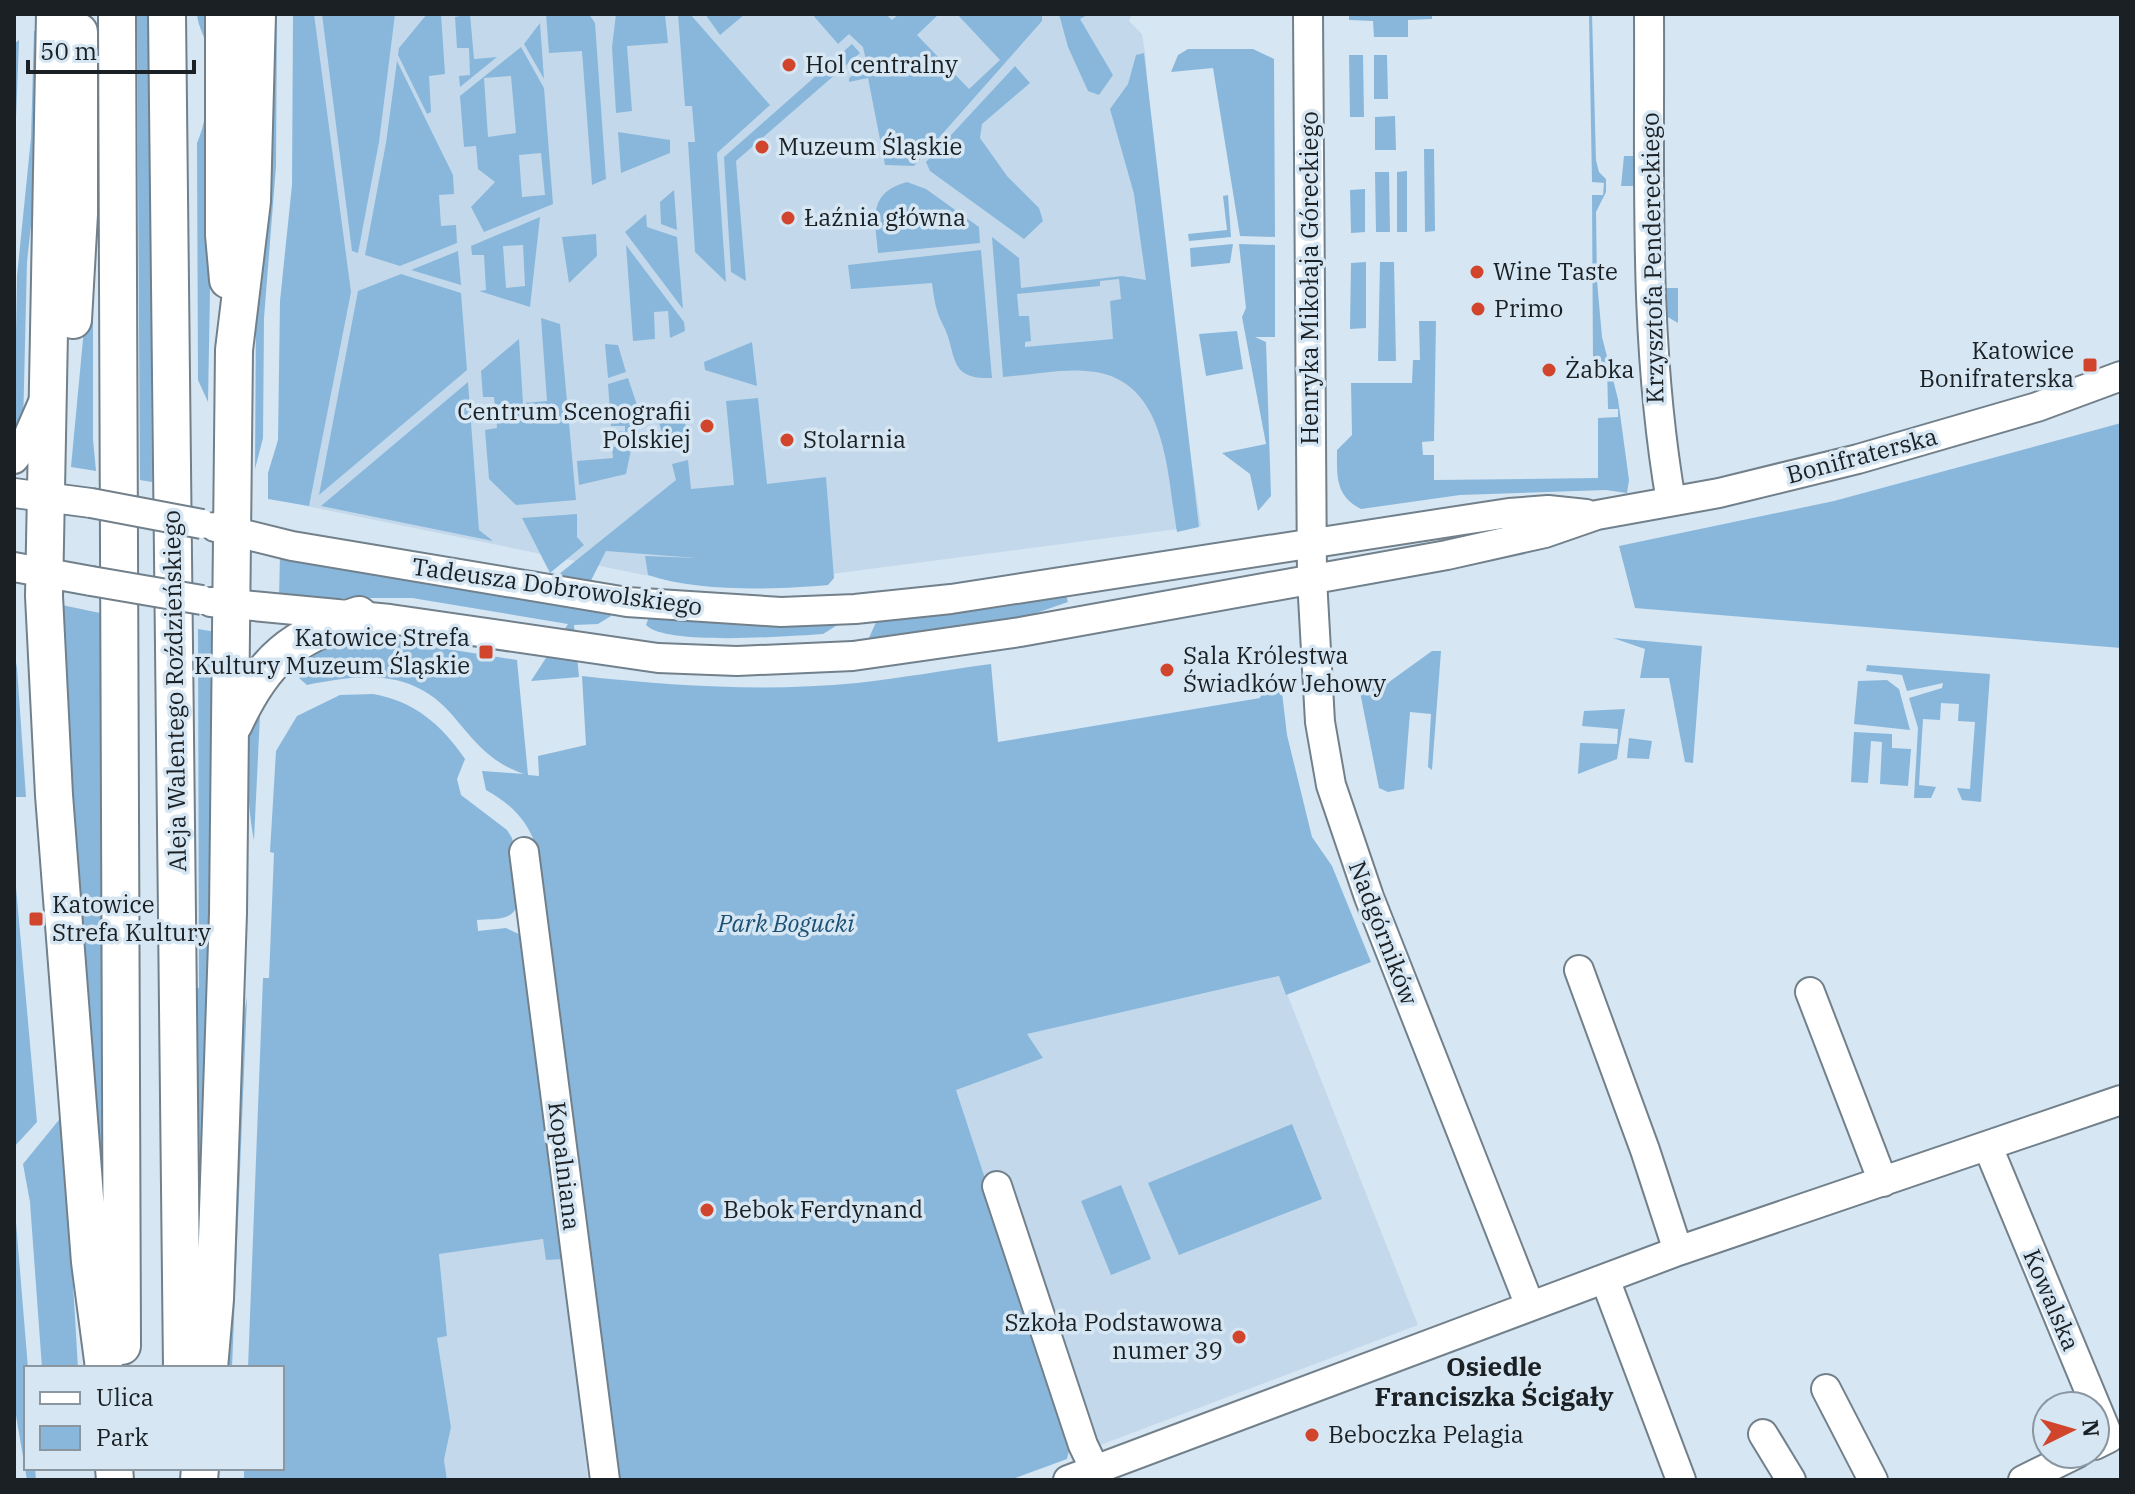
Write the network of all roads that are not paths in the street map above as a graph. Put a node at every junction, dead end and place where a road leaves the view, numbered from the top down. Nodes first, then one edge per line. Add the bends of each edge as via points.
1 (55, 14) edge
2 (79, 14) edge
3 (117, 14) edge
4 (167, 14) edge
5 (224, 14) edge
6 (257, 14) edge
7 (1308, 14) edge
8 (1649, 14) edge
9 (234, 350) junction
10 (2121, 376) edge
11 (47, 392) junction
12 (14, 459) edge
13 (30, 495) edge
14 (1671, 501) junction
15 (1597, 515) junction
16 (218, 528) junction
17 (1311, 542) junction
18 (29, 570) edge
19 (1312, 579) junction
20 (217, 603) junction
21 (14, 608) edge
22 (359, 615) junction
23 (46, 653) junction
24 (231, 729) junction
25 (524, 852) dead end
26 (1579, 970) dead end
27 (1810, 992) dead end
28 (2121, 1100) edge
29 (1988, 1147) junction
30 (1883, 1182) junction
31 (997, 1186) dead end
32 (1678, 1251) junction
33 (1605, 1279) junction
34 (1530, 1306) junction
35 (104, 1366) edge
36 (122, 1366) edge
37 (182, 1366) edge
38 (209, 1366) edge
39 (1826, 1389) dead end
40 (2089, 1390) edge
41 (1763, 1434) dead end
42 (2043, 1470) edge
43 (1098, 1475) edge
44 (605, 1480) edge
45 (1068, 1480) edge
46 (1681, 1480) edge
47 (1791, 1480) edge
48 (1873, 1480) edge
49 (2023, 1480) edge

1 - 11 main road
2 - 13 main road via 79,214 64,431
3 - 36 main road
4 - 37 main road, Aleja Walentego Roździeńskiego
5 - 9 main road via 224,235
6 - 9 main road via 252,201
7 - 17 street, Henryka Mikołaja Góreckiego
8 - 14 street, Krzysztofa Pendereckiego via 1652,358
9 - 16 main road
10 - 14 street, Bonifraterska via 1858,459
11 - 12 street
11 - 13 main road
13 - 16 street, Tadeusza Dobrowolskiego, bridge
13 - 18 main road
14 - 15 street, Bonifraterska
15 - 17 street, Bonifraterska via 1509,513
15 - 19 street, Bonifraterska via 1475,549
16 - 17 street, Tadeusza Dobrowolskiego via 627,602 781,612 951,599
16 - 20 main road
17 - 19 street, Nadgórników
18 - 20 street, bridge
18 - 23 main road
19 - 22 street via 910,649 780,660 646,657
19 - 34 street, Nadgórników via 1320,722 1339,814
20 - 22 street
20 - 24 main road
21 - 23 main road
22 - 24 main road via 300,638 279,656 248,693
23 - 35 main road via 87,1215
24 - 38 main road
25 - 44 street, Kopalniana
26 - 32 street
27 - 30 street
28 - 29 street
29 - 30 street
29 - 40 street, Kowalska
30 - 32 street
31 - 43 street via 1083,1445
32 - 33 street
33 - 34 street
33 - 46 street
34 - 43 street
39 - 48 street
41 - 47 street
42 - 49 street
43 - 45 street

